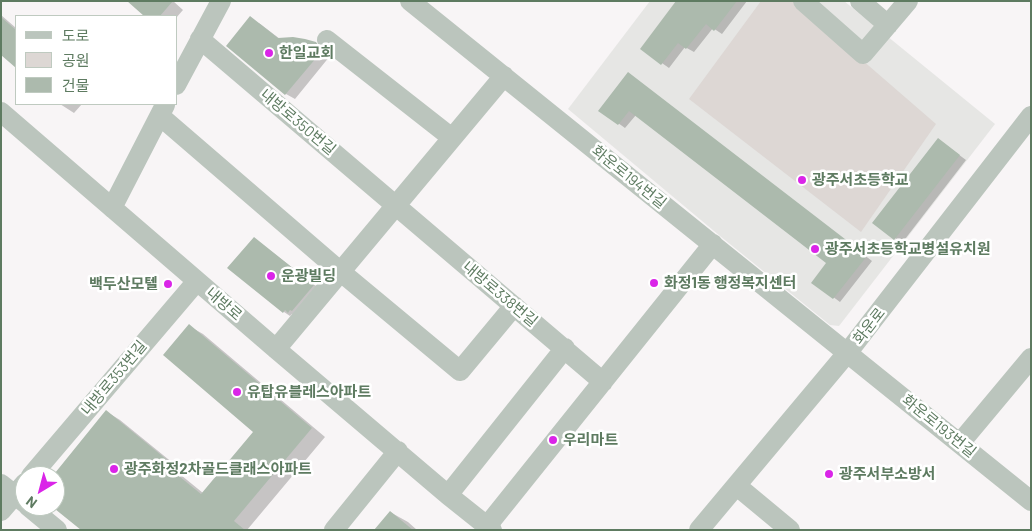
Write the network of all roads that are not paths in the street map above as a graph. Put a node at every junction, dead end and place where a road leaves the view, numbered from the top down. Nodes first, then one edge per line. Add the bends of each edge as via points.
1 (221, 1) edge
2 (410, 1) edge
3 (802, 1) edge
4 (860, 1) edge
5 (908, 1) edge
6 (884, 29) junction
7 (200, 39) junction
8 (327, 40) dead end
9 (504, 76) junction
10 (178, 81) edge
11 (163, 110) edge
12 (1, 112) edge
13 (1031, 116) edge
14 (452, 138) junction
15 (396, 206) junction
16 (112, 208) junction
17 (713, 244) junction
18 (341, 272) junction
19 (197, 281) junction
20 (514, 306) junction
21 (565, 348) junction
22 (276, 349) junction
23 (848, 352) junction
24 (1031, 358) edge
25 (603, 382) junction
26 (960, 443) junction
27 (398, 451) junction
28 (40, 466) edge
29 (737, 486) junction
30 (448, 495) junction
31 (15, 498) edge
32 (1031, 501) edge
33 (1, 511) edge
34 (42, 516) edge
35 (490, 528) edge
36 (57, 530) edge
37 (334, 530) edge
38 (699, 530) edge
39 (790, 530) edge

1 - 7 street
2 - 9 street, 화운로194번길
3 - 6 street via 863,54
4 - 6 street
5 - 6 street
7 - 10 street
7 - 15 street, 내방로350번길
8 - 14 street
9 - 14 street
9 - 17 street, 화운로194번길
11 - 16 street
11 - 18 street
12 - 16 street, 내방로
13 - 23 street, 화운로
14 - 15 street
15 - 18 street
15 - 20 street, 내방로338번길
16 - 19 street, 내방로
17 - 23 street, 화운로194번길
17 - 25 street
18 - 20 street via 460,371
18 - 22 street
19 - 22 street, 내방로
19 - 28 street, 내방로353번길
20 - 21 street, 내방로338번길
21 - 25 street, 내방로338번길
21 - 30 street
22 - 27 street, 내방로
23 - 26 street, 화운로193번길
23 - 29 street, 화운로
24 - 26 street
25 - 35 street
26 - 32 street, 화운로193번길
27 - 30 street, 내방로
27 - 37 street
29 - 38 street, 화운로
29 - 39 street
30 - 35 street, 내방로
31 - 33 street
34 - 36 street

